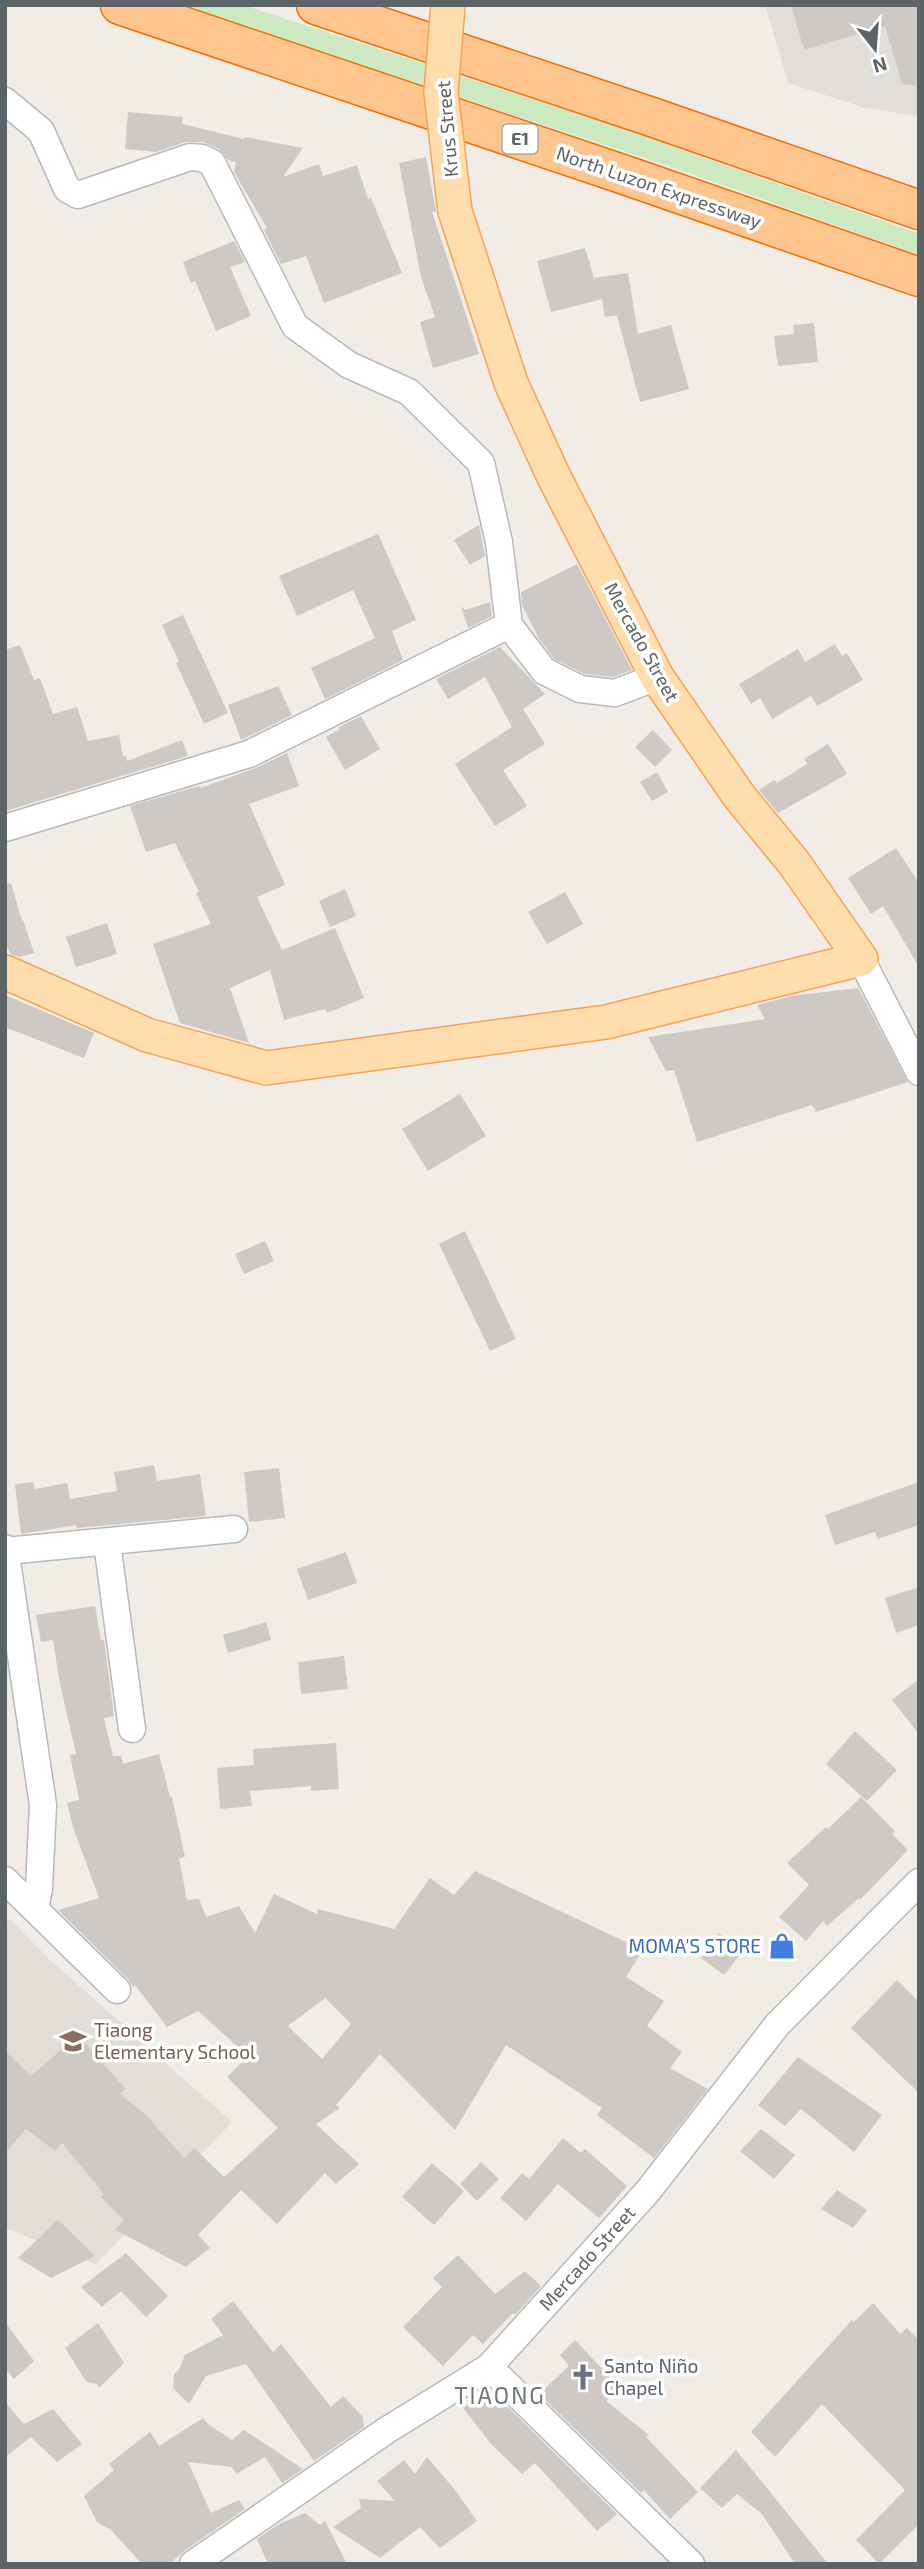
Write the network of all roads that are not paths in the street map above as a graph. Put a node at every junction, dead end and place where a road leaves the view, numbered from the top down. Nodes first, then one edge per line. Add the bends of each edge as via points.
1 (120, 5) edge
2 (316, 5) edge
3 (448, 5) edge
4 (5, 102) edge
5 (455, 211) joint
6 (919, 211) edge
7 (919, 276) edge
8 (509, 625) junction
9 (657, 677) junction
10 (5, 828) edge
11 (861, 959) junction
12 (5, 972) edge
13 (919, 1072) edge
14 (234, 1529) dead end
15 (107, 1542) junction
16 (6, 1549) edge
17 (132, 1729) dead end
18 (5, 1880) edge
19 (919, 1882) edge
20 (35, 1909) junction
21 (117, 1990) dead end
22 (489, 2367) junction
23 (192, 2564) edge
24 (691, 2564) edge

1 - 7 highway, North Luzon Expressway / E1
2 - 6 highway
3 - 5 main road, Krus Street, bridge via 441,93
4 - 8 street via 41,131 67,189 78,195 190,157 212,163 295,326 349,365 409,392 481,463 499,541
5 - 9 main road, Mercado Street via 511,383
8 - 9 street via 544,671 580,689 615,693
8 - 10 street via 249,754
9 - 11 main road, Mercado Street
11 - 12 main road via 606,1022 267,1068 147,1035
11 - 13 street, Mercado Street
14 - 15 street
15 - 16 street
15 - 17 street
16 - 20 street via 43,1805
18 - 20 street
19 - 22 street, Mercado Street via 777,2025 648,2191
20 - 21 street
22 - 23 street, Mercado Street via 387,2430
22 - 24 street

